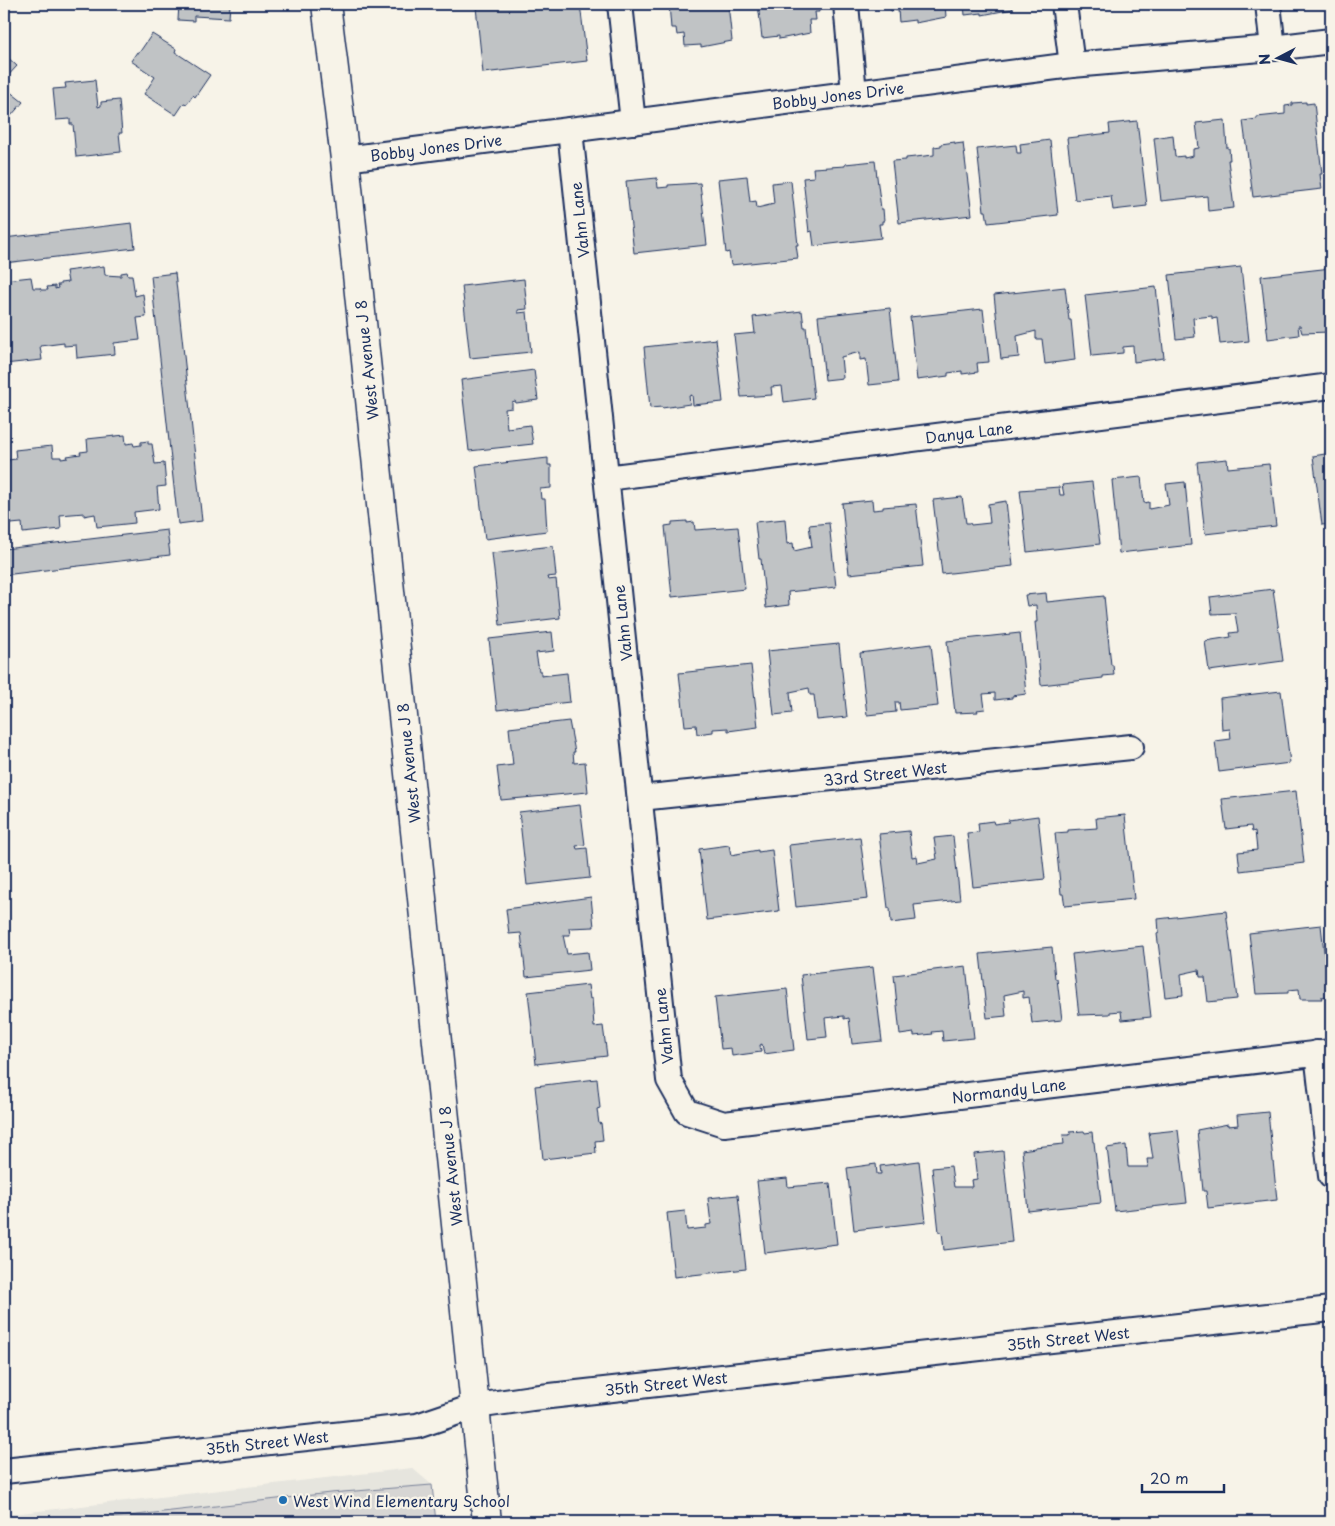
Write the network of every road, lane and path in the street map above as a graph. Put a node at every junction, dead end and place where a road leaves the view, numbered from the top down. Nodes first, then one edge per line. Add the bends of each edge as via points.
1 (326, 4) edge
2 (620, 4) edge
3 (846, 4) edge
4 (1064, 4) edge
5 (1268, 4) edge
6 (1331, 41) edge
7 (1273, 48) junction
8 (1072, 65) junction
9 (854, 93) junction
10 (633, 122) junction
11 (570, 130) junction
12 (345, 159) junction
13 (1331, 386) edge
14 (606, 478) junction
15 (1131, 747) dead end
16 (640, 798) junction
17 (1324, 1052) edge
18 (687, 1112) joint
19 (1331, 1176) edge
20 (1331, 1309) edge
21 (476, 1406) junction
22 (4, 1471) edge
23 (487, 1522) edge

1 - 12 street, West Avenue J 8
2 - 10 street
3 - 9 street
4 - 8 street
5 - 7 street
6 - 7 street, Bobby Jones Drive
7 - 8 street, Bobby Jones Drive
8 - 9 street, Bobby Jones Drive
9 - 10 street, Bobby Jones Drive
10 - 11 street, Bobby Jones Drive
11 - 12 street, Bobby Jones Drive
11 - 14 street, Vahn Lane
12 - 21 street, West Avenue J 8
13 - 14 street, Danya Lane
14 - 16 street, Vahn Lane
15 - 16 street, 33rd Street West
16 - 18 street, Vahn Lane via 669,1080
17 - 18 street, Normandy Lane via 724,1124
17 - 19 street
20 - 21 street, 35th Street West
21 - 22 street, 35th Street West via 417,1426
21 - 23 street, West Avenue J 8

